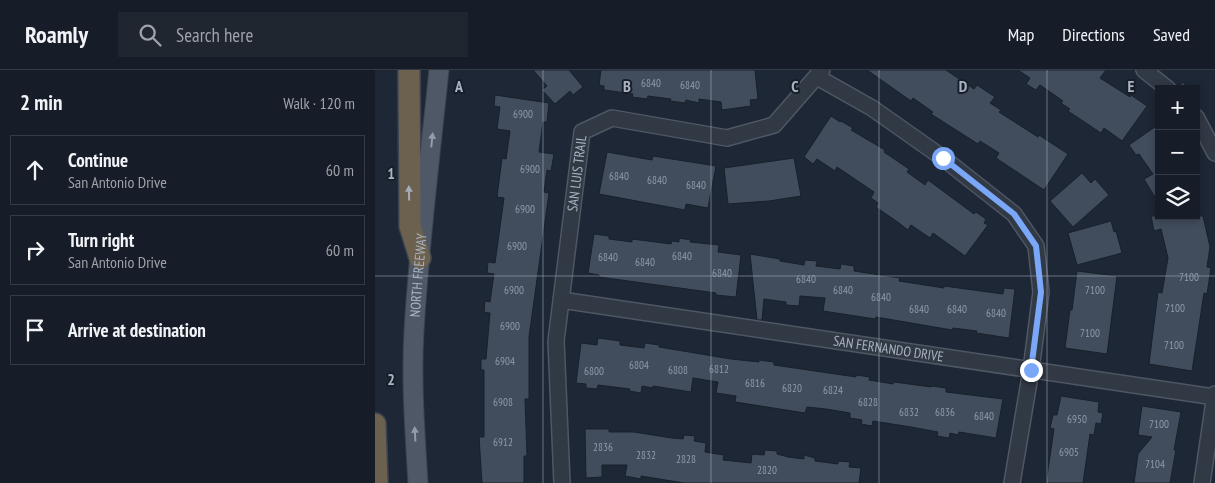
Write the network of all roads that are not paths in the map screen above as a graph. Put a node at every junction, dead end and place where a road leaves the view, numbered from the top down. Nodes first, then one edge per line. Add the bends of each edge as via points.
1 (409, 70) edge
2 (439, 70) edge
3 (1144, 70) edge
4 (820, 73) edge
5 (1163, 85) edge
6 (1200, 125) edge
7 (1215, 153) edge
8 (420, 258) junction
9 (561, 300) junction
10 (1031, 370) junction
11 (1215, 396) edge
12 (375, 424) edge
13 (377, 483) edge
14 (417, 483) edge
15 (563, 483) edge
16 (1012, 483) edge
17 (1202, 483) edge

8 -> 1 highway via 410,226
8 -> 2 main road, NORTH FREEWAY
3 - 5 street
4 - 9 street, SAN LUIS TRAIL via 774,125 727,138 612,118 582,132
4 - 10 street via 943,158 1014,214 1036,246 1039,273 1041,292
6 - 7 street
14 -> 8 main road, NORTH FREEWAY via 413,411 414,333
9 - 10 street, SAN FERNANDO DRIVE
9 - 15 street, SAN LUIS TRAIL via 556,342
10 - 11 street, SAN FERNANDO DRIVE
10 - 16 street
11 - 17 street
12 - 13 highway

